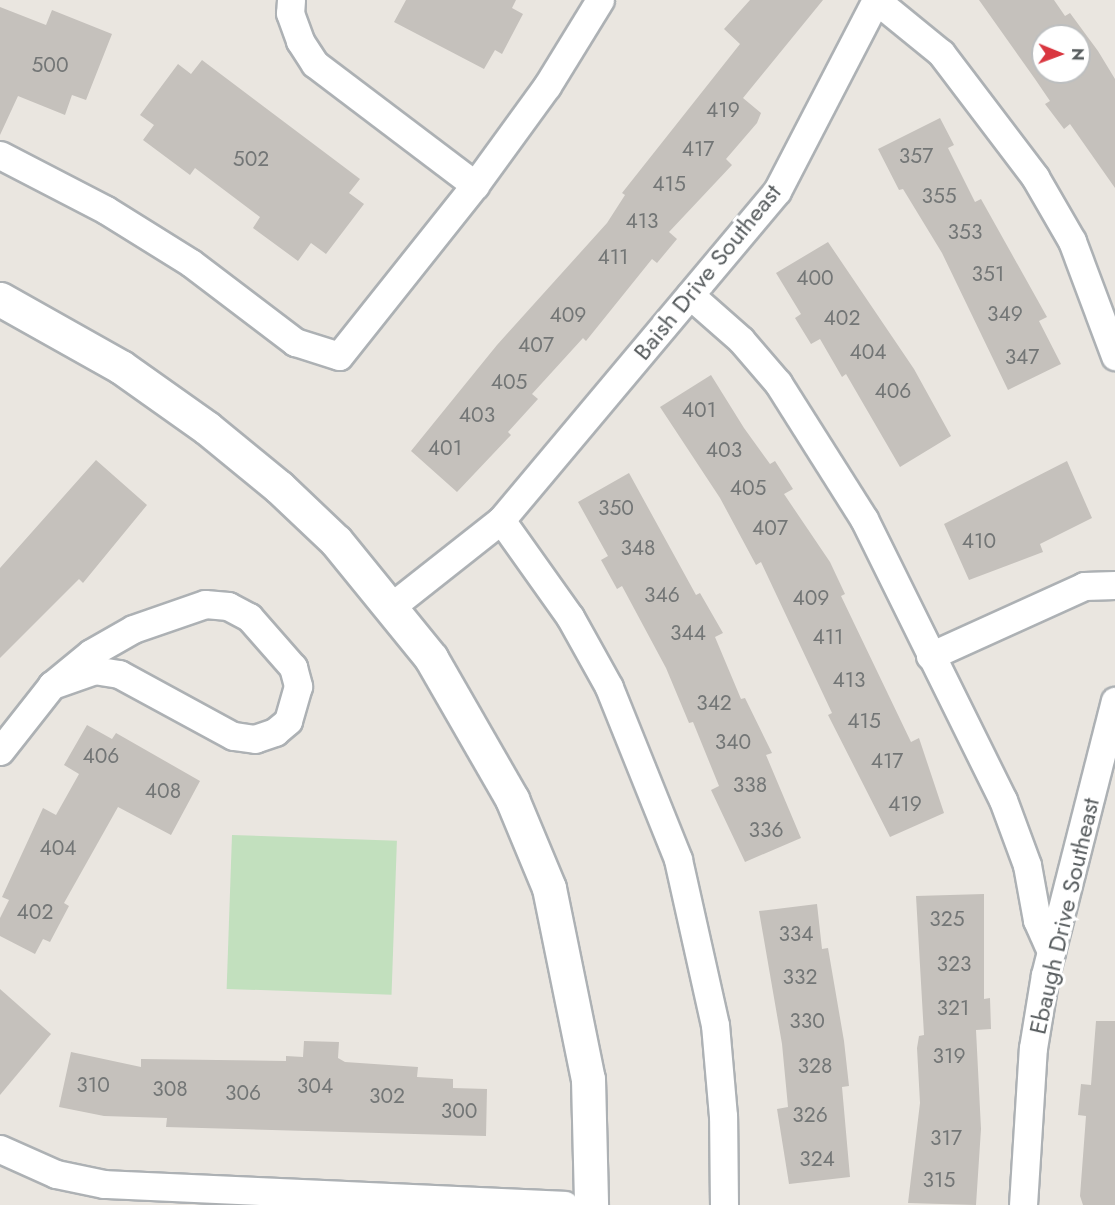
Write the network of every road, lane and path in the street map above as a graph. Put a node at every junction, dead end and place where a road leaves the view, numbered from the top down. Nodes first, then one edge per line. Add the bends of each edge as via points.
1 (291, 0) edge
2 (600, 0) edge
3 (876, 0) edge
4 (0, 155) edge
5 (475, 185) junction
6 (690, 295) junction
7 (0, 299) edge
8 (1115, 356) edge
9 (501, 520) junction
10 (1115, 585) edge
11 (392, 606) junction
12 (930, 656) junction
13 (52, 685) junction
14 (1115, 701) edge
15 (0, 751) edge
16 (1051, 952) junction
17 (0, 1149) edge
18 (565, 1205) edge
19 (591, 1205) edge
20 (724, 1205) edge
21 (1023, 1205) edge

1 - 5 street via 290,13 300,42 315,64
2 - 5 street via 547,86
3 - 6 street, Baish Drive Southeast via 777,191
3 - 8 street via 941,54 1035,177 1072,241
4 - 5 street via 106,210 191,263 295,342 339,356
6 - 9 street, Baish Drive Southeast
6 - 12 street via 741,340 797,410 864,519
7 - 11 street via 121,367 207,428 336,541
9 - 11 street, Baish Drive Southeast
9 - 20 street via 570,617 609,687 678,859 715,1025 723,1116
10 - 12 street via 1083,586
11 - 19 street via 469,720 512,799 549,888 588,1079
12 - 16 street via 1003,800 1027,865 1037,920
13 - 13 street via 133,629 205,604 228,606 249,617 293,668 298,686 288,721 275,732 255,739 233,736 119,674 95,670
13 - 15 street
14 - 16 street, Ebaugh Drive Southeast
16 - 21 street, Ebaugh Drive Southeast via 1034,1048
17 - 18 street via 56,1174 104,1184

